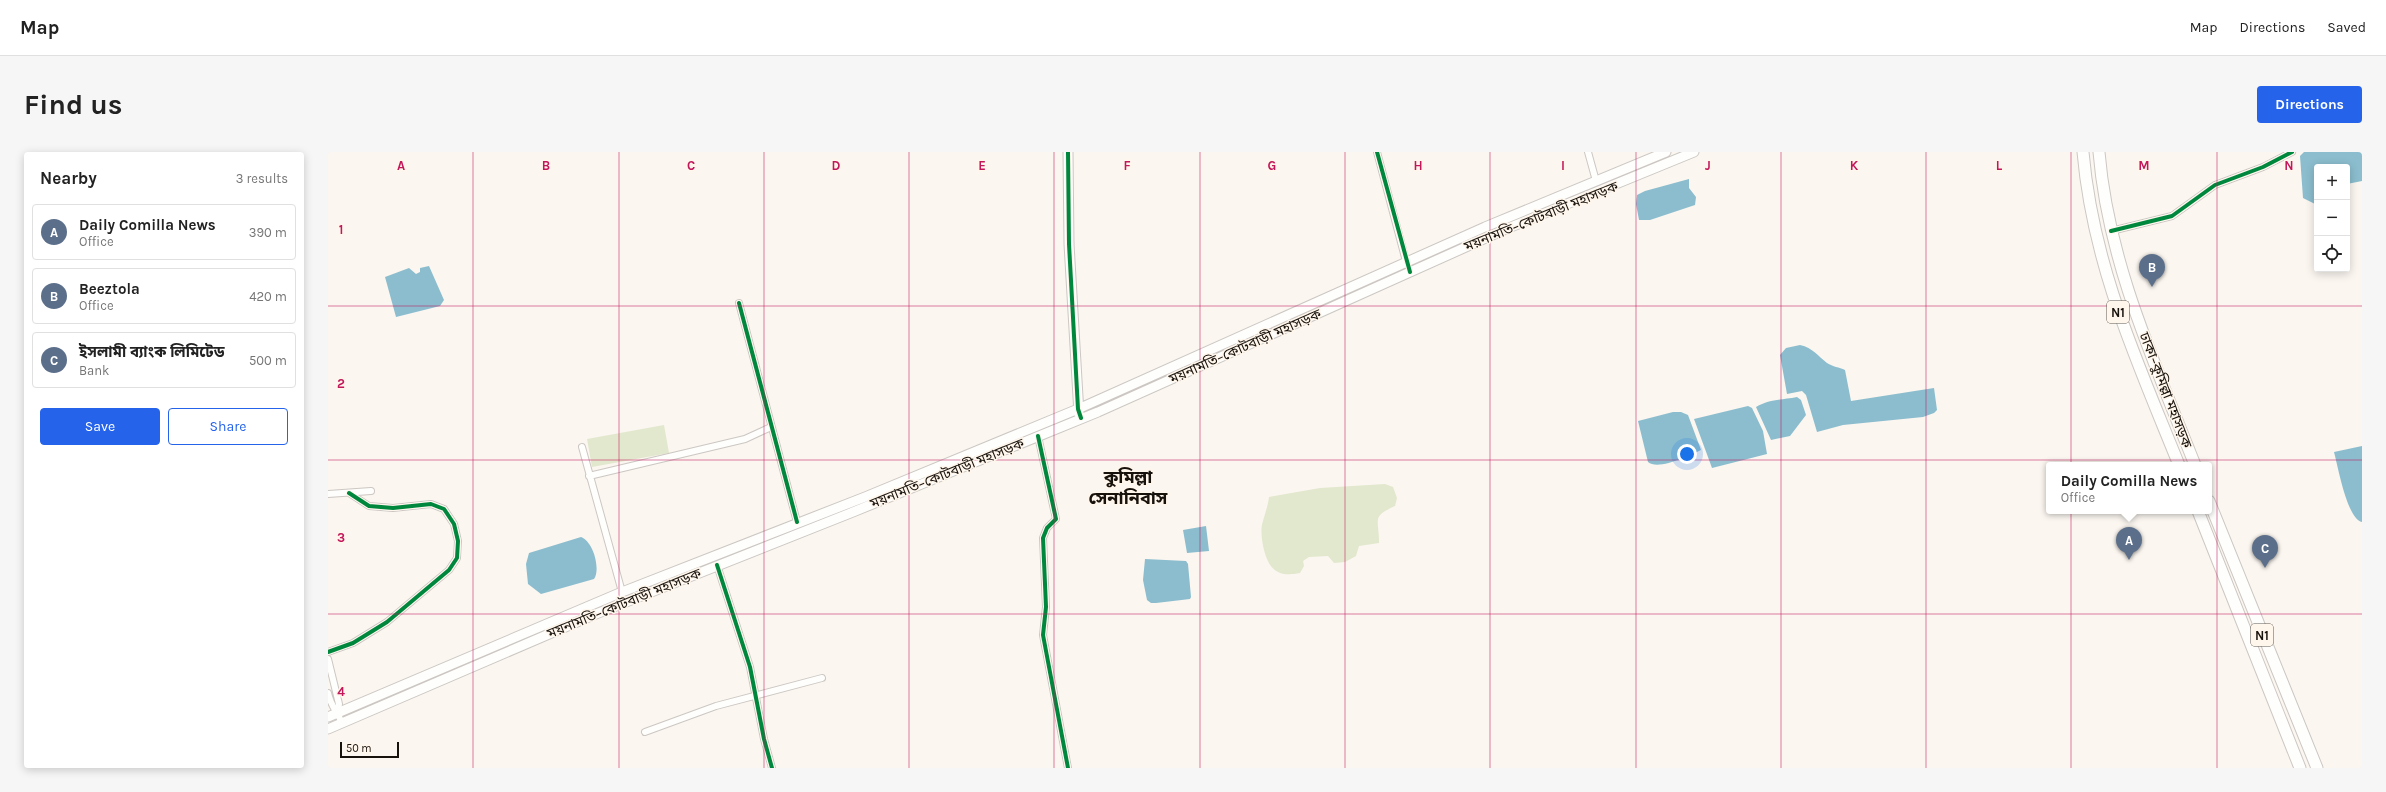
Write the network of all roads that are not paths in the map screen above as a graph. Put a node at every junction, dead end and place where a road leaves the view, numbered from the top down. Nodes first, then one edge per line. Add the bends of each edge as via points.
1 (1068, 152) edge
2 (1377, 152) edge
3 (1588, 152) edge
4 (1666, 152) edge
5 (1694, 152) edge
6 (2084, 152) edge
7 (2098, 152) edge
8 (2292, 152) edge
9 (1596, 181) junction
10 (2111, 231) junction
11 (1408, 268) junction
12 (739, 303) dead end
13 (1078, 409) junction
14 (1081, 418) junction
15 (771, 427) junction
16 (1038, 436) junction
17 (582, 447) dead end
18 (2179, 462) edge
19 (2194, 462) edge
20 (590, 476) junction
21 (372, 491) dead end
22 (349, 493) junction
23 (328, 494) edge
24 (2212, 508) edge
25 (2199, 514) edge
26 (797, 522) junction
27 (717, 565) junction
28 (622, 592) junction
29 (328, 652) edge
30 (328, 659) edge
31 (822, 678) dead end
32 (328, 693) edge
33 (756, 696) junction
34 (338, 713) junction
35 (328, 717) edge
36 (342, 723) junction
37 (328, 729) edge
38 (645, 732) dead end
39 (772, 768) edge
40 (1068, 768) edge
41 (2300, 768) edge
42 (2317, 768) edge

1 - 13 main road
2 - 11 street
3 - 9 street
4 - 9 main road, ময়নামতি–কোটবাড়ী মহাসড়ক
5 - 11 main road, ময়নামতি–কোটবাড়ী মহাসড়ক
6 - 18 highway, ঢাকা–কুমিল্লা মহাসড়ক / N1 via 2092,216 2108,283 2126,335
7 - 10 highway, ঢাকা–কুমিল্লা মহাসড়ক / N1
8 - 10 street via 2263,168 2215,185 2172,216
9 - 11 main road, ময়নামতি–কোটবাড়ী মহাসড়ক via 1485,227
10 - 19 highway, ঢাকা–কুমিল্লা মহাসড়ক / N1 via 2135,312
11 - 13 main road, ময়নামতি–কোটবাড়ী মহাসড়ক
11 - 14 main road, ময়নামতি–কোটবাড়ী মহাসড়ক
12 - 15 street
13 - 14 main road
13 - 26 main road, ময়নামতি–কোটবাড়ী মহাসড়ক via 943,466
14 - 16 main road, ময়নামতি–কোটবাড়ী মহাসড়ক
15 - 20 street via 745,439
15 - 26 street
16 - 27 main road, ময়নামতি–কোটবাড়ী মহাসড়ক
16 - 40 street via 1056,519 1047,528 1043,538 1046,607 1043,635
17 - 20 street
20 - 28 street
21 - 22 street
22 - 23 street
22 - 29 street via 369,506 392,508 431,504 444,509 454,524 458,541 457,558 448,570 387,622 353,643
24 - 42 highway, N1
25 - 41 highway, N1
26 - 28 main road, ময়নামতি–কোটবাড়ী মহাসড়ক
27 - 33 street via 750,667
27 - 36 main road, ময়নামতি–কোটবাড়ী মহাসড়ক
28 - 34 main road, ময়নামতি–কোটবাড়ী মহাসড়ক
30 - 34 street via 339,704
31 - 33 street
32 - 34 street via 331,706
33 - 38 street via 716,706
33 - 39 street
34 - 35 main road, ময়নামতি–কোটবাড়ী মহাসড়ক
34 - 36 street
36 - 37 main road, ময়নামতি–কোটবাড়ী মহাসড়ক

